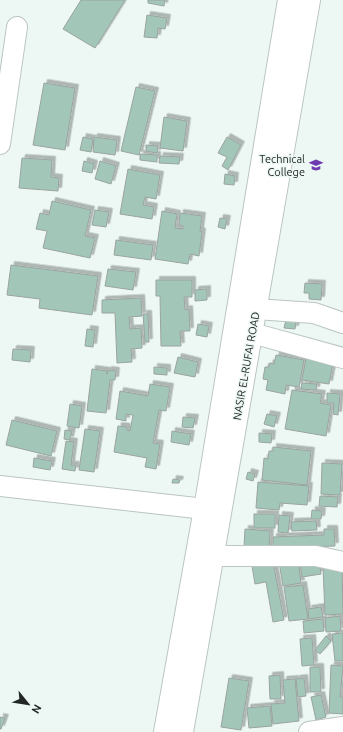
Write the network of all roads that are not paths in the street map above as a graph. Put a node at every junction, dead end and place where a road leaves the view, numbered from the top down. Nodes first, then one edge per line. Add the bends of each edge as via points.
1 (290, 0) edge
2 (309, 0) edge
3 (17, 27) dead end
4 (0, 144) edge
5 (256, 309) junction
6 (343, 323) edge
7 (252, 332) junction
8 (343, 358) edge
9 (0, 486) edge
10 (205, 509) junction
11 (212, 556) junction
12 (343, 562) edge
13 (343, 727) edge
14 (165, 732) edge
15 (182, 732) edge
16 (309, 732) edge

1 - 10 main road, NASIR EL-RUFAI ROAD
2 - 5 main road, NASIR EL-RUFAI ROAD
3 - 4 street
5 - 6 street via 314,313
5 - 7 main road, NASIR EL-RUFAI ROAD
7 - 8 street
7 - 11 main road, NASIR EL-RUFAI ROAD
9 - 10 street
10 - 14 main road, NASIR EL-RUFAI ROAD
11 - 12 street via 316,556
11 - 15 main road, NASIR EL-RUFAI ROAD
13 - 16 street

